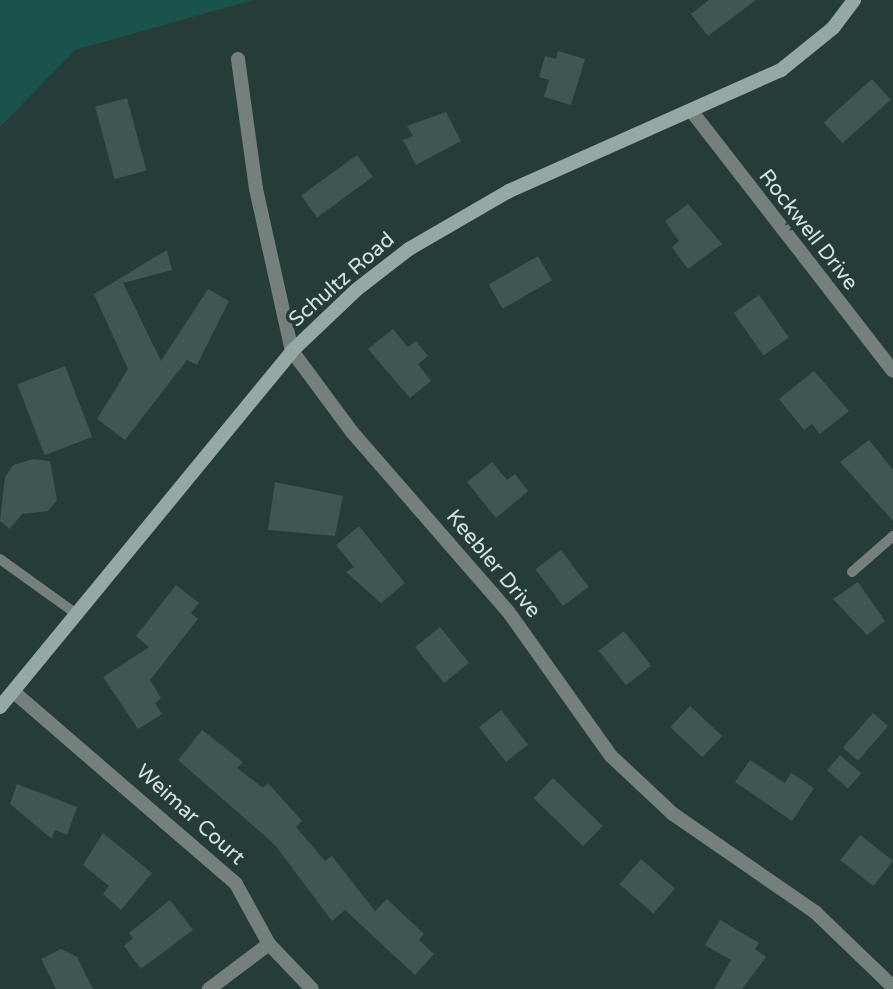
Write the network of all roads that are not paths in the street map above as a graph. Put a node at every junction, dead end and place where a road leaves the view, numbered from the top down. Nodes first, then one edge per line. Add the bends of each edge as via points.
1 (854, 0) edge
2 (238, 59) dead end
3 (693, 113) junction
4 (292, 351) junction
5 (893, 371) edge
6 (893, 536) edge
7 (0, 559) edge
8 (852, 572) dead end
9 (78, 615) junction
10 (15, 693) junction
11 (0, 707) edge
12 (270, 944) junction
13 (893, 987) edge
14 (209, 989) edge
15 (312, 989) edge

1 - 3 street, Schultz Road via 833,27 781,70
2 - 4 street, Keebler Drive via 256,189
3 - 4 street, Schultz Road via 460,218 356,290
3 - 5 street, Rockwell Drive
4 - 9 street, Schultz Road
4 - 13 street, Keebler Drive via 352,432 510,614 611,756 673,814 815,912
6 - 8 lane
7 - 9 lane
9 - 10 street, Schultz Road
10 - 11 street, Schultz Road
10 - 12 street, Weimar Court via 236,884
12 - 14 street
12 - 15 street, Weimar Court

